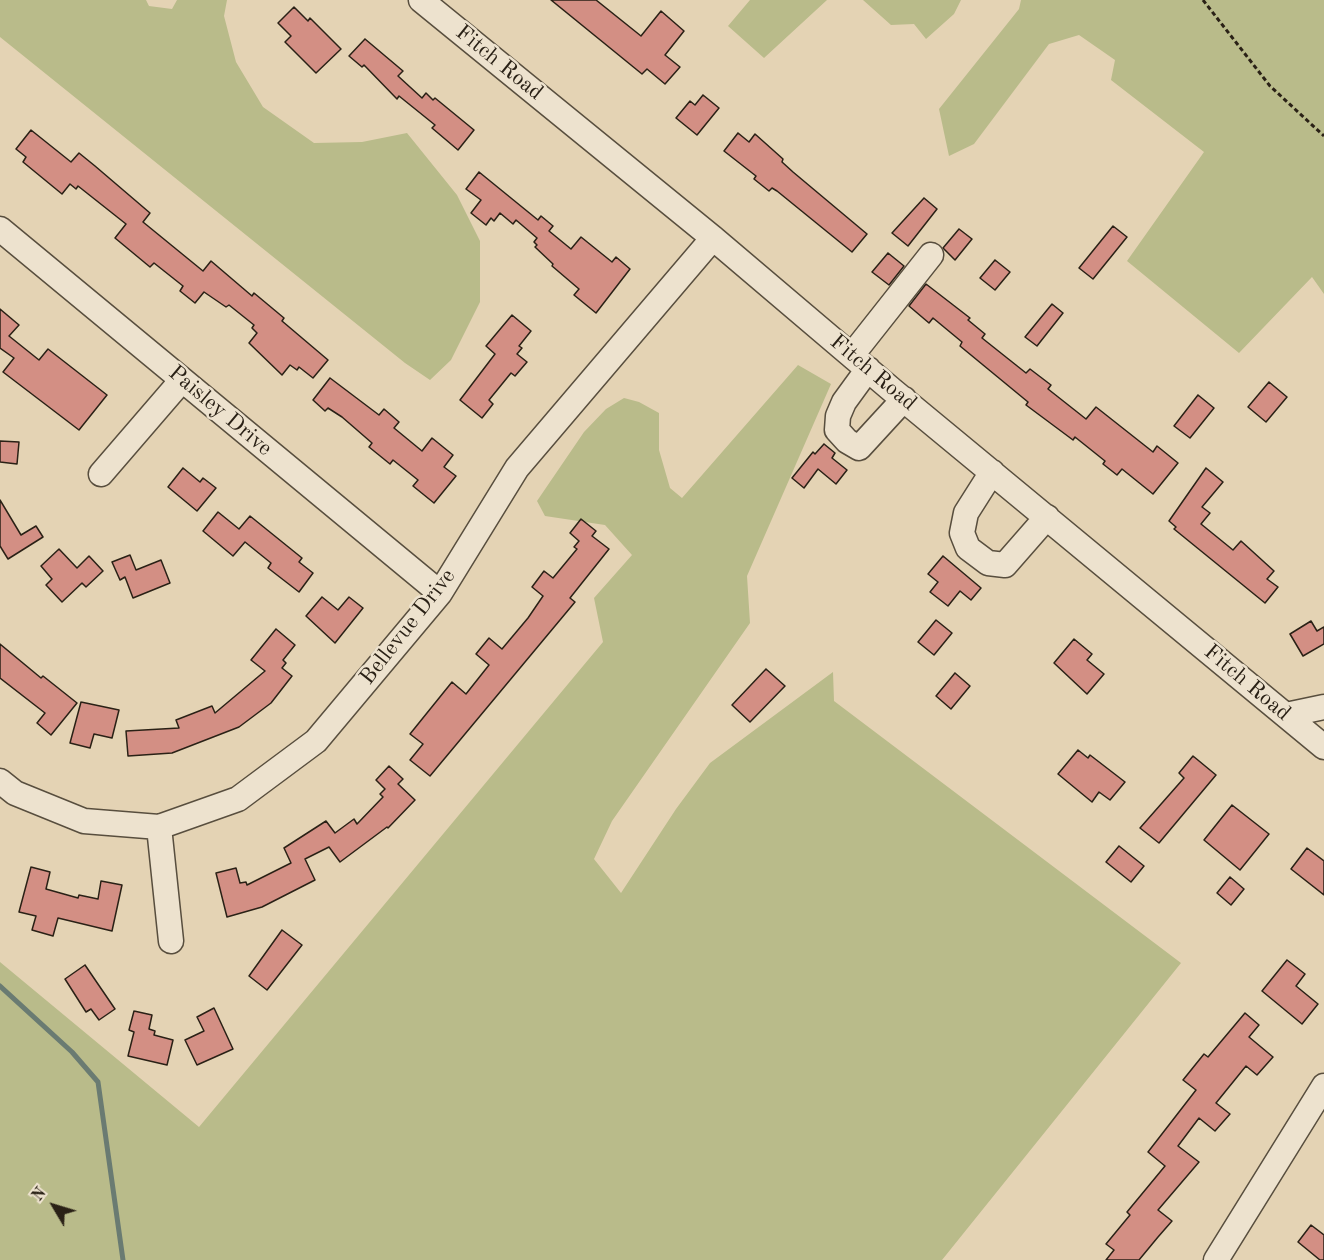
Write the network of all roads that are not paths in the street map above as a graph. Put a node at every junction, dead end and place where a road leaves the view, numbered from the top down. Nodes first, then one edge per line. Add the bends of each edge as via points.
1 (421, 0) edge
2 (0, 229) edge
3 (713, 238) junction
4 (931, 255) dead end
5 (860, 362) junction
6 (182, 380) junction
7 (904, 399) junction
8 (992, 472) junction
9 (101, 474) dead end
10 (1047, 518) junction
11 (440, 593) junction
12 (1324, 707) edge
13 (1286, 715) junction
14 (1324, 747) edge
15 (0, 781) edge
16 (159, 827) junction
17 (171, 940) dead end
18 (1324, 1086) edge
19 (1216, 1260) edge

1 - 3 street, Fitch Road
2 - 6 street, Paisley Drive
3 - 5 street, Fitch Road
3 - 11 street, Bellevue Drive via 517,468
4 - 5 street
5 - 7 street, Fitch Road
5 - 7 street via 838,416 837,430 847,441 858,448
6 - 9 street
6 - 11 street, Paisley Drive
7 - 8 street, Fitch Road
8 - 10 street, Fitch Road
8 - 10 street via 966,513 962,533 968,548 988,563 1005,565
10 - 13 street, Fitch Road
11 - 16 street, Bellevue Drive via 316,741 238,799
12 - 13 street
13 - 14 street, Fitch Road
15 - 16 street, Bellevue Drive via 15,793 84,820
16 - 17 street
18 - 19 street

